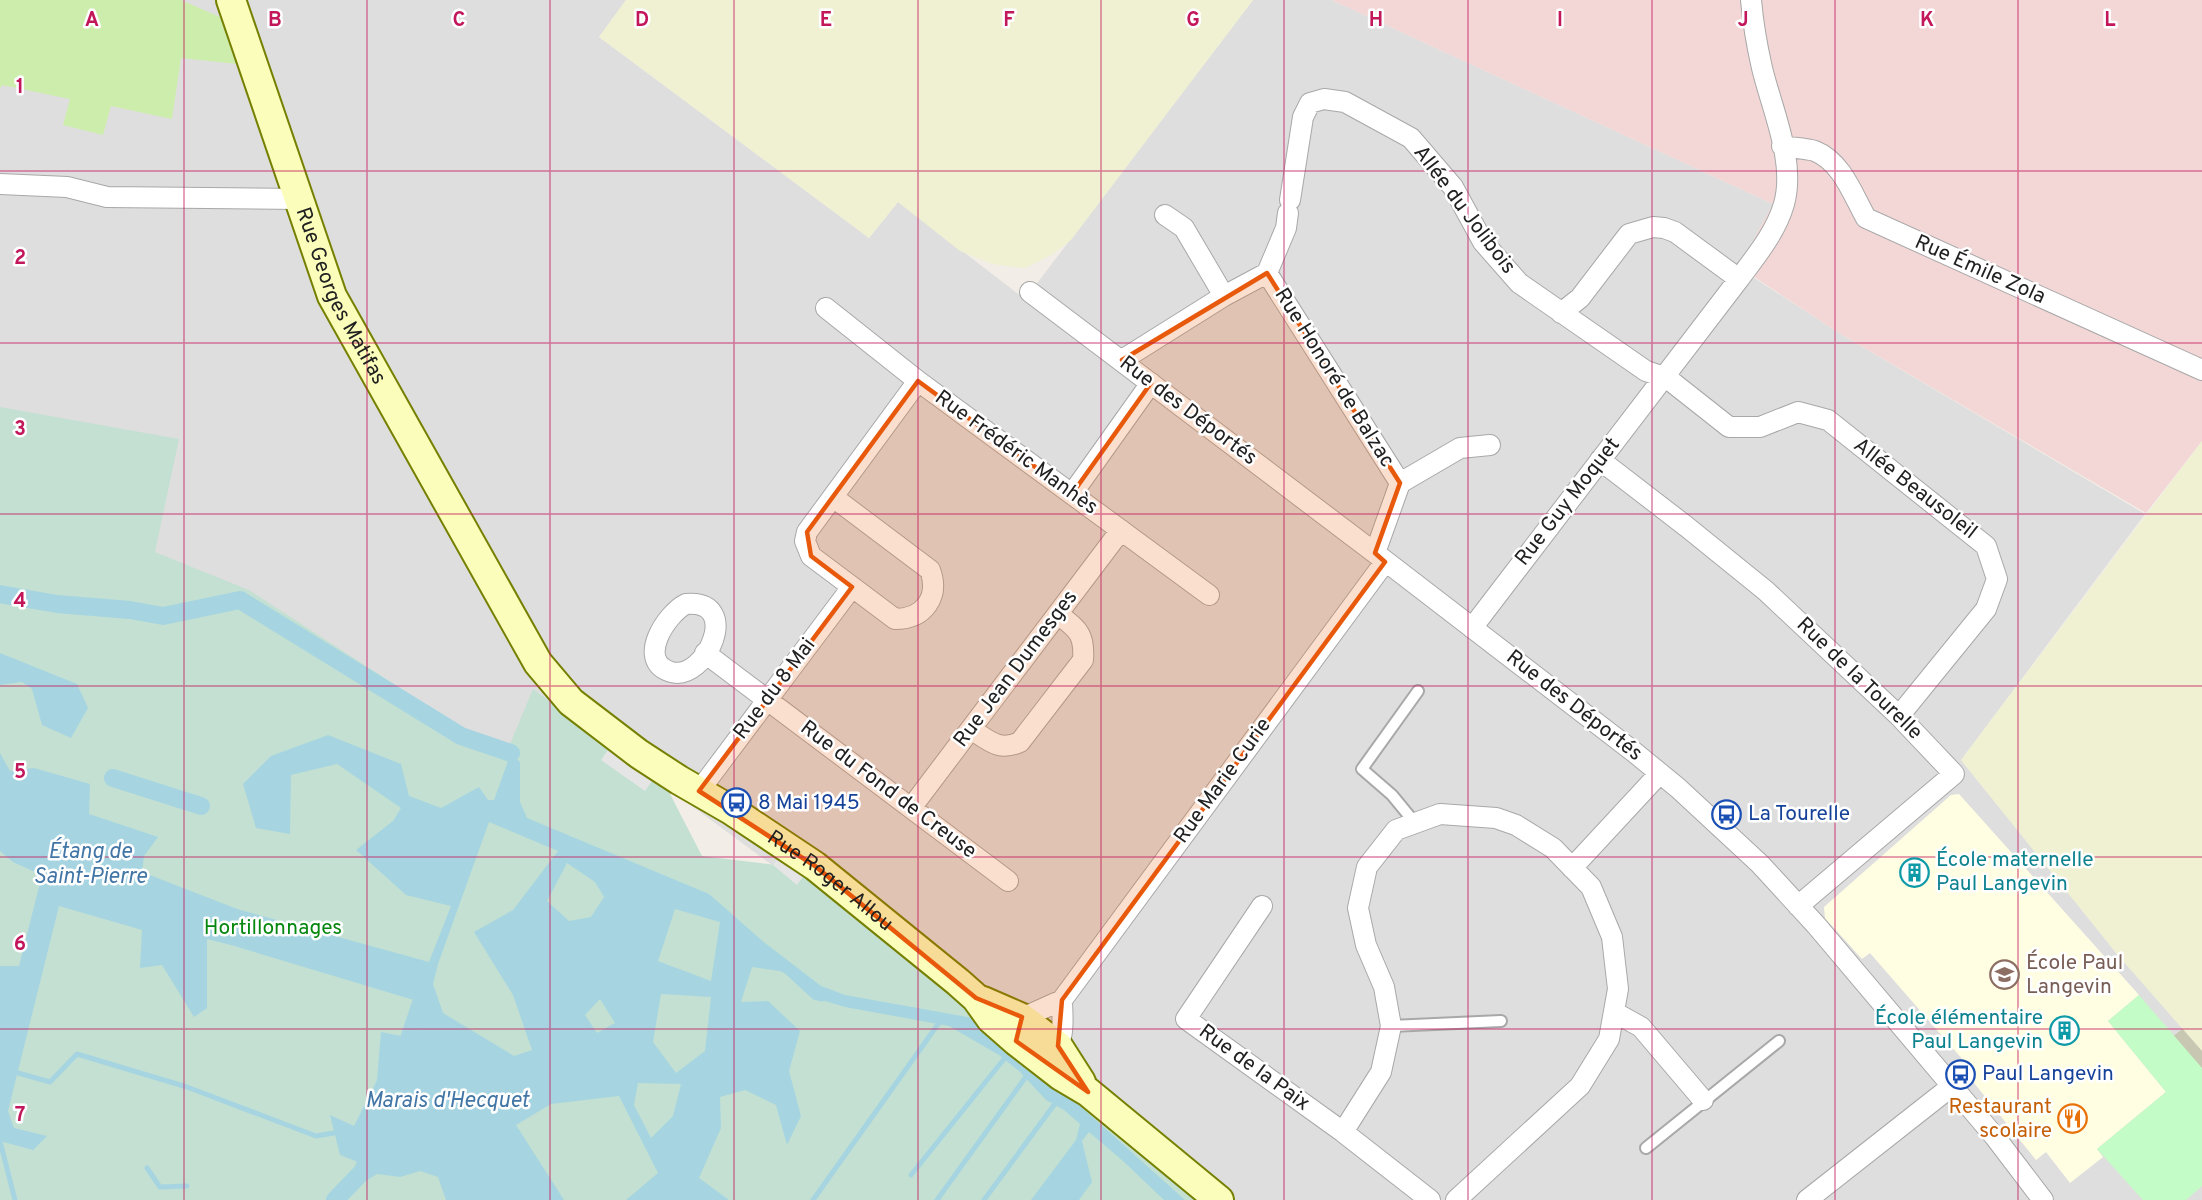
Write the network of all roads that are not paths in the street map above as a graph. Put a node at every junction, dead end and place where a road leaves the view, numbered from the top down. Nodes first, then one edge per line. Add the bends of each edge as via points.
1 (231, 0) edge
2 (1751, 0) edge
3 (1782, 146) junction
4 (0, 184) edge
5 (299, 199) junction
6 (1165, 215) dead end
7 (1267, 273) junction
8 (1739, 279) junction
9 (1030, 292) dead end
10 (1224, 296) junction
11 (826, 308) dead end
12 (1562, 312) junction
13 (1122, 360) junction
14 (2202, 370) edge
15 (1664, 377) junction
16 (918, 381) junction
17 (1151, 383) junction
18 (1490, 445) dead end
19 (1600, 460) junction
20 (1401, 483) junction
21 (1072, 494) junction
22 (833, 496) junction
23 (1121, 530) junction
24 (1380, 557) junction
25 (852, 587) junction
26 (1209, 595) dead end
27 (1058, 614) junction
28 (1472, 628) junction
29 (705, 653) dead end
30 (538, 663) joint
31 (1418, 691) dead end
32 (767, 699) junction
33 (1899, 716) junction
34 (971, 729) junction
35 (1660, 773) junction
36 (699, 791) junction
37 (911, 808) junction
38 (1415, 823) junction
39 (1572, 868) junction
40 (1008, 881) dead end
41 (1262, 906) dead end
42 (1798, 906) junction
43 (1062, 1000) junction
44 (1614, 1012) junction
45 (1501, 1022) dead end
46 (1391, 1026) junction
47 (1033, 1039) junction
48 (1779, 1041) dead end
49 (1952, 1086) junction
50 (1703, 1100) junction
51 (1343, 1132) junction
52 (1646, 1148) dead end
53 (1219, 1200) edge
54 (1430, 1200) edge
55 (1456, 1200) edge
56 (1807, 1200) edge
57 (2043, 1200) edge

1 - 5 street
2 - 3 street, Rue Guy Moquet
3 - 8 street, Rue Guy Moquet via 1786,168 1784,204 1774,228
3 - 14 street, Rue Émile Zola via 1814,151 1827,158 1840,170 1866,218
4 - 5 street, Rue Georges Matifas via 67,187 107,197
5 - 30 street, Rue Georges Matifas via 332,296
6 - 10 street via 1185,228
7 - 10 street
7 - 12 street, Allée du Jolibois via 1286,228 1303,117 1310,103 1324,99 1345,102 1411,138 1453,187 1483,242 1519,283
7 - 20 street, Rue Honoré de Balzac
8 - 12 street via 1675,232 1653,227 1629,234 1580,298
8 - 15 street, Rue Guy Moquet
9 - 13 street, Rue des Déportés
10 - 13 street
11 - 16 street, Rue Frédéric Manhès
12 - 15 street, Allée du Jolibois via 1646,371
13 - 17 street, Rue des Déportés
15 - 19 street, Rue Guy Moquet
15 - 33 street, Allée Beausoleil via 1729,427 1760,427 1798,412 1828,420 1986,546 1997,579 1986,609
16 - 21 street, Rue Frédéric Manhès
16 - 22 street
17 - 21 street
17 - 24 street, Rue des Déportés
18 - 20 street, Rue Honoré de Balzac via 1460,448
19 - 28 street, Rue Guy Moquet
19 - 33 street, Rue de la Tourelle via 1766,591
20 - 24 street, Rue Honoré de Balzac
21 - 23 street, Rue Frédéric Manhès
22 - 25 street via 807,532 805,541 811,556
22 - 25 street via 930,570 934,580 931,601 916,616 906,619 895,619
23 - 26 street, Rue Frédéric Manhès
23 - 27 street, Rue Jean Dumesges
24 - 28 street, Rue des Déportés
24 - 43 street, Rue Marie Curie
25 - 32 street, Rue du 8 Mai
27 - 34 street, Rue Jean Dumesges
27 - 34 street via 1078,630 1084,644 1083,660 1020,742 1010,747 997,745
28 - 35 street, Rue des Déportés
29 - 32 street, Rue du Fond de Creuse
30 - 36 street, Rue Roger Allou via 571,702 639,754
31 - 38 lane via 1362,769 1392,795
32 - 36 street, Rue du 8 Mai
32 - 37 street, Rue du Fond de Creuse
33 - 42 street, Rue de la Tourelle via 1954,774
34 - 37 street, Rue Jean Dumesges
35 - 39 street
35 - 42 street, Rue des Déportés via 1760,864
36 - 47 street, Rue Roger Allou via 815,866 976,998 991,1019
37 - 40 street, Rue du Fond de Creuse
38 - 39 street via 1440,814 1496,818 1516,825 1553,848
38 - 46 street via 1396,830 1367,867 1358,908 1366,945 1384,987
39 - 44 street via 1591,888 1612,937 1618,989
41 - 51 street, Rue de la Paix via 1186,1018
42 - 49 street, Rue des Déportés
43 - 47 street
43 - 47 street via 1061,1034
44 - 50 street via 1641,1027
44 - 55 street via 1609,1039 1580,1086
45 - 46 lane
46 - 51 street via 1381,1072
47 - 53 street, Rue Roger Allou via 1061,1076 1088,1092
48 - 50 lane
49 - 56 street
49 - 57 street, Rue des Déportés
50 - 52 lane
51 - 54 street, Rue de la Paix

